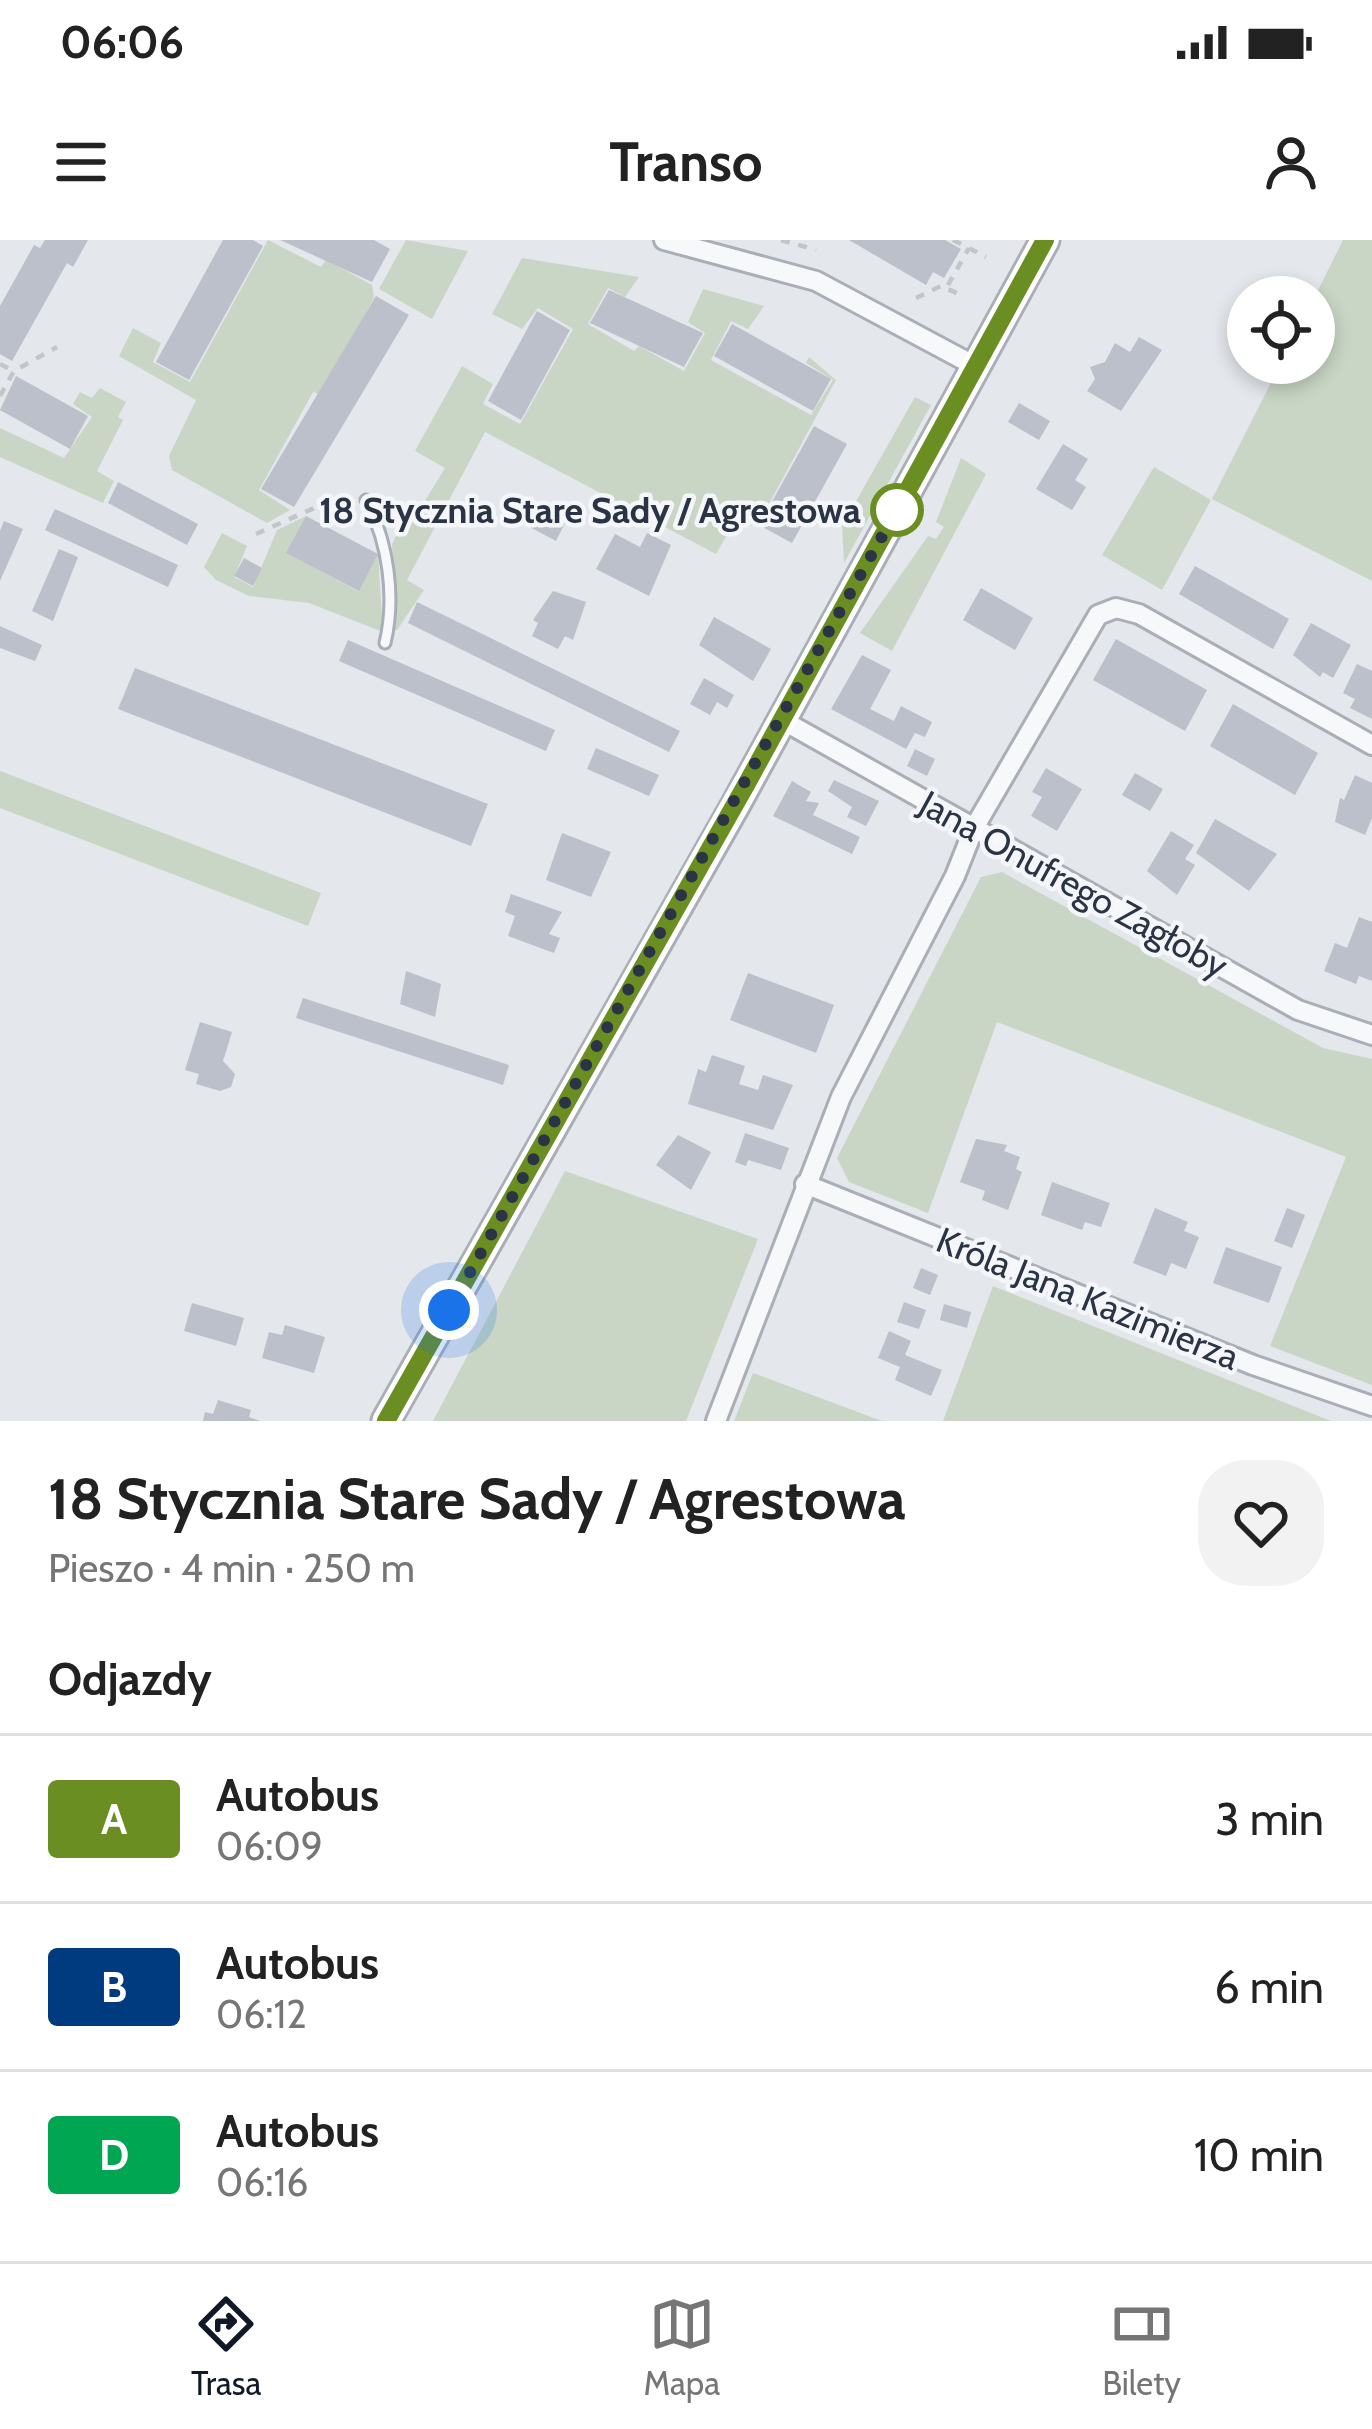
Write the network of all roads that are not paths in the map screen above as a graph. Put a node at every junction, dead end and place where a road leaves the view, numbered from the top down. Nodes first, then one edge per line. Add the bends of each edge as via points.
1 (664, 240) edge
2 (1045, 240) edge
3 (975, 366) junction
4 (366, 500) dead end
5 (385, 643) dead end
6 (782, 719) junction
7 (1372, 745) edge
8 (974, 828) junction
9 (1372, 1035) edge
10 (806, 1184) junction
11 (1372, 1406) edge
12 (386, 1421) edge
13 (716, 1421) edge

1 - 3 street via 816,281
2 - 3 main road
3 - 6 main road
4 - 5 lane via 386,555
6 - 8 street, Jana Onufrego Zagłoby
6 - 12 main road
7 - 8 street via 1116,608 1091,625
8 - 9 street, Jana Onufrego Zagłoby via 1298,1010
8 - 10 street
10 - 11 street, Króla Jana Kazimierza
10 - 13 street

